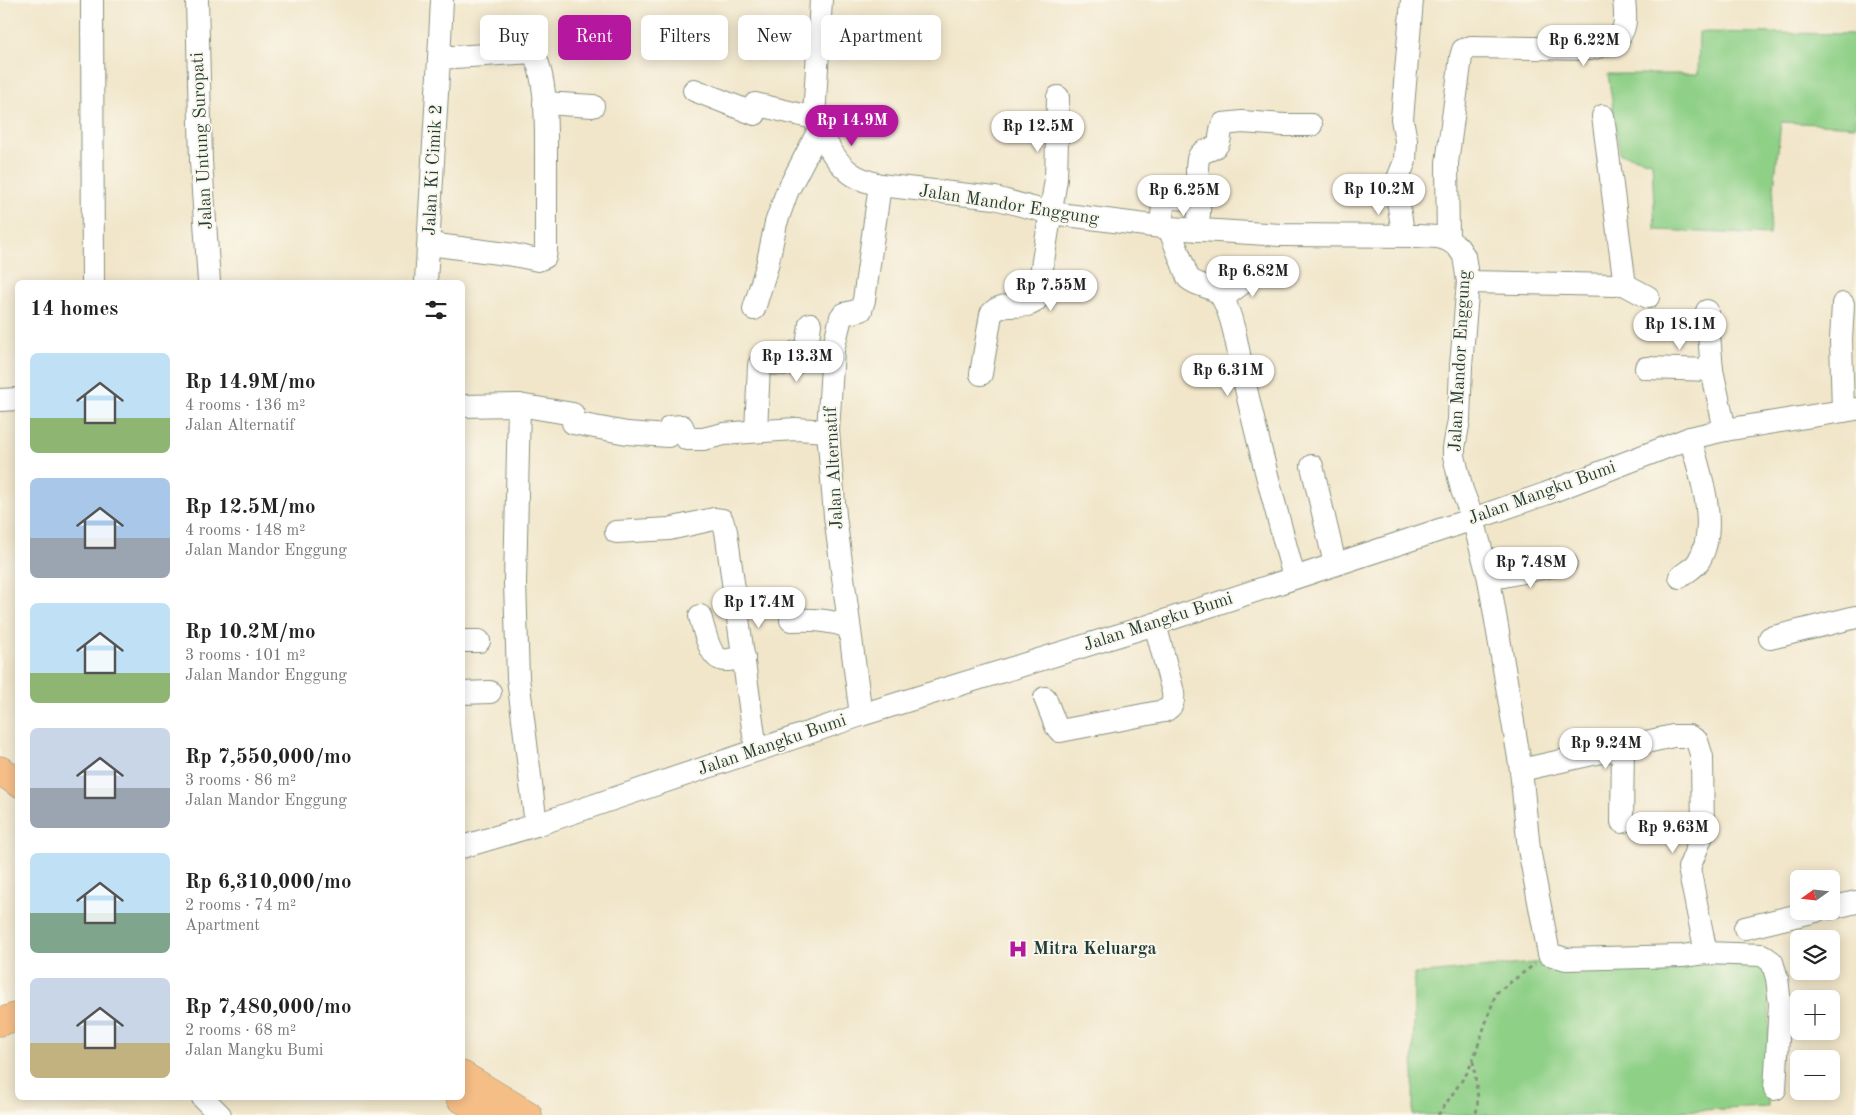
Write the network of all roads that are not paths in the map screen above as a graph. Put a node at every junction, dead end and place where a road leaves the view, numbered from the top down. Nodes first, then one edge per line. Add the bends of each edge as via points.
1 (92, 0) edge
2 (197, 0) edge
3 (442, 0) edge
4 (821, 0) edge
5 (1412, 0) edge
6 (1624, 0) edge
7 (439, 58) junction
8 (694, 90) dead end
9 (1058, 97) dead end
10 (544, 103) junction
11 (593, 106) dead end
12 (1603, 116) dead end
13 (817, 124) junction
14 (1311, 125) dead end
15 (880, 185) junction
16 (1199, 199) junction
17 (1051, 213) junction
18 (1165, 228) junction
19 (1197, 230) junction
20 (1400, 235) junction
21 (1448, 240) junction
22 (429, 244) junction
23 (1260, 269) dead end
24 (93, 280) edge
25 (210, 280) edge
26 (426, 280) edge
27 (1468, 282) junction
28 (1622, 283) junction
29 (1648, 297) dead end
30 (1223, 298) junction
31 (1842, 304) dead end
32 (754, 309) dead end
33 (1708, 311) dead end
34 (810, 324) dead end
35 (1646, 368) dead end
36 (1712, 370) junction
37 (981, 374) dead end
38 (0, 400) edge
39 (15, 400) edge
40 (519, 405) junction
41 (465, 406) edge
42 (1850, 410) edge
43 (1725, 430) junction
44 (756, 431) junction
45 (828, 431) junction
46 (1690, 438) junction
47 (1312, 466) dead end
48 (1473, 519) junction
49 (616, 532) dead end
50 (1566, 563) dead end
51 (1335, 564) junction
52 (1294, 577) junction
53 (1680, 577) dead end
54 (1490, 579) junction
55 (700, 616) dead end
56 (1856, 617) edge
57 (791, 620) dead end
58 (1155, 624) junction
59 (849, 628) junction
60 (1770, 638) dead end
61 (744, 657) junction
62 (490, 692) dead end
63 (465, 693) edge
64 (1045, 698) dead end
65 (861, 715) junction
66 (1623, 747) junction
67 (756, 750) junction
68 (0, 770) edge
69 (1521, 770) junction
70 (15, 781) edge
71 (1622, 822) dead end
72 (536, 825) junction
73 (465, 847) edge
74 (1856, 902) edge
75 (1840, 906) edge
76 (1790, 917) edge
77 (1744, 928) dead end
78 (1706, 953) junction
79 (15, 1017) edge
80 (0, 1022) edge
81 (465, 1077) edge
82 (1775, 1089) dead end
83 (204, 1100) edge
84 (463, 1100) edge
85 (220, 1115) edge
86 (489, 1115) edge
87 (528, 1115) edge

1 - 24 street
2 - 25 street, Jalan Untung Suropati via 201,161
3 - 7 street, Jalan Ki Cimik 2
4 - 13 street
5 - 20 street via 1402,119 1406,140 1404,161 1397,181
6 - 21 street via 1625,28 1607,45 1590,49 1471,47 1463,50 1447,164
7 - 10 street via 532,52 540,71
7 - 22 street, Jalan Ki Cimik 2
8 - 13 street via 755,114 756,104
9 - 17 street via 1056,179
10 - 11 street
10 - 22 street via 545,257 538,260
12 - 28 street via 1624,278
13 - 15 street via 849,172
13 - 32 street via 776,223
14 - 16 street via 1223,124 1217,146 1202,152 1198,158
15 - 17 street, Jalan Mandor Enggung via 995,198
15 - 45 street, Jalan Alternatif via 864,300 861,310 841,317 833,350
16 - 18 street via 1165,200
16 - 19 street
17 - 18 street, Jalan Mandor Enggung
17 - 37 street via 1037,299 1027,306 1007,305 991,314
18 - 19 street, Jalan Mandor Enggung
18 - 30 street via 1188,278 1219,292
19 - 20 street, Jalan Mandor Enggung via 1281,235
20 - 21 street, Jalan Mandor Enggung
21 - 27 street, Jalan Mandor Enggung via 1464,256
22 - 26 street, Jalan Ki Cimik 2
23 - 30 street
27 - 28 street via 1616,286
27 - 48 street, Jalan Mandor Enggung via 1459,420 1454,448 1462,490
28 - 29 street
30 - 52 street
31 - 42 street via 1841,340
33 - 36 street
34 - 44 street via 807,347 796,352 794,364 759,365
35 - 36 street
36 - 43 street
38 - 39 street
40 - 41 street
40 - 44 street via 573,414 573,423 627,433 668,436 670,427 682,426 687,439 703,439
40 - 72 street via 515,583 518,678
42 - 43 street, Jalan Mangku Bumi
43 - 46 street, Jalan Mangku Bumi
44 - 45 street
45 - 59 street, Jalan Alternatif
46 - 48 street, Jalan Mangku Bumi
46 - 53 street via 1704,490 1708,525 1698,562
47 - 51 street
48 - 51 street, Jalan Mangku Bumi
48 - 54 street, Jalan Mandor Enggung
49 - 61 street via 670,529 722,520
50 - 54 street
51 - 52 street, Jalan Mangku Bumi
52 - 58 street, Jalan Mangku Bumi
54 - 69 street, Jalan Mandor Enggung
55 - 61 street via 717,657 722,660
56 - 60 street
57 - 59 street via 834,622
58 - 64 street via 1173,692 1173,704 1169,709 1060,731
58 - 65 street, Jalan Mangku Bumi
59 - 65 street, Jalan Alternatif
61 - 67 street
62 - 63 street
65 - 67 street, Jalan Mangku Bumi
66 - 69 street
66 - 71 street
66 - 78 street via 1673,736 1689,736 1701,750 1703,833 1689,868
67 - 72 street, Jalan Mangku Bumi
68 - 70 main road
69 - 78 street, Jalan Mandor Enggung via 1529,850 1549,954 1566,959
72 - 73 street, Jalan Mangku Bumi
74 - 75 street
76 - 77 street
78 - 82 street via 1762,955 1772,962 1780,1004
79 - 80 main road
81 - 87 main road
83 - 85 street
84 - 86 main road

